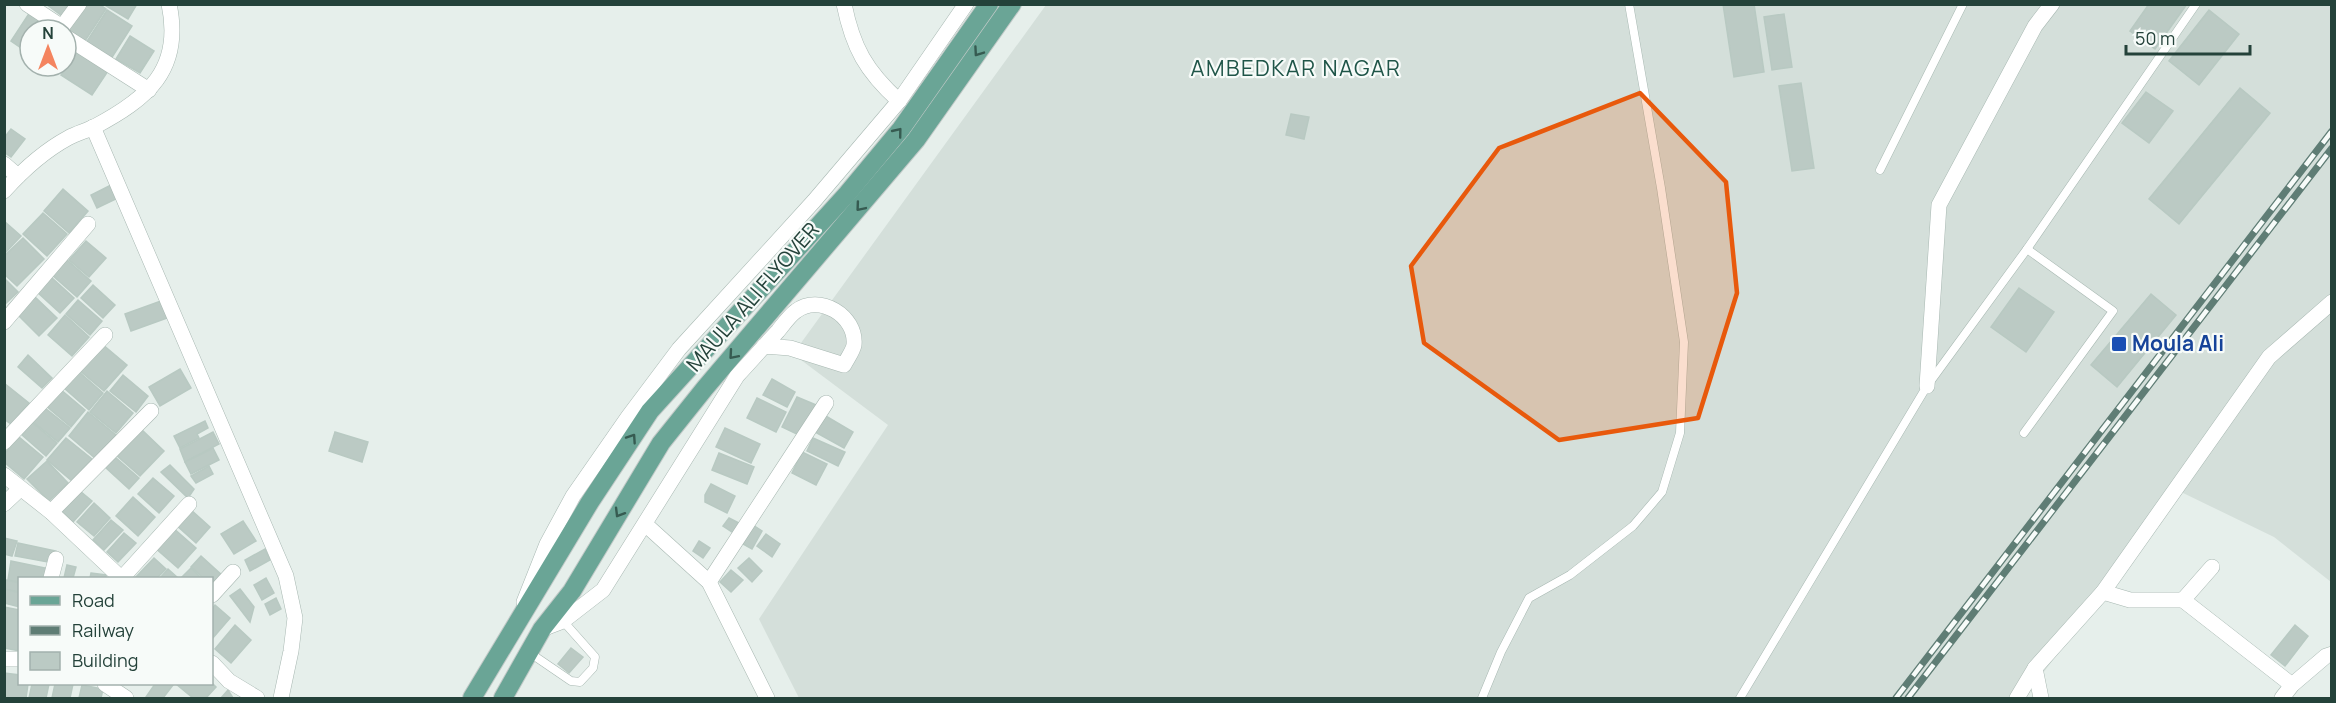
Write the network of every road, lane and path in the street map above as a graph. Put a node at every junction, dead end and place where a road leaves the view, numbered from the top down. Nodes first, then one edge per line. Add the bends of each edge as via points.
1 (27, 4) edge
2 (79, 4) edge
3 (169, 4) edge
4 (844, 4) edge
5 (966, 4) edge
6 (989, 4) edge
7 (1012, 4) edge
8 (1629, 4) edge
9 (1963, 4) edge
10 (2052, 4) edge
11 (2196, 4) edge
12 (46, 18) edge
13 (71, 18) edge
14 (78, 41) edge
15 (149, 90) junction
16 (899, 102) junction
17 (93, 127) junction
18 (4, 164) edge
19 (1880, 170) dead end
20 (18, 176) junction
21 (4, 191) edge
22 (88, 224) dead end
23 (2027, 249) junction
24 (2331, 302) edge
25 (4, 322) edge
26 (105, 335) dead end
27 (764, 346) junction
28 (1927, 386) junction
29 (826, 403) dead end
30 (151, 411) dead end
31 (2024, 433) dead end
32 (4, 442) edge
33 (4, 475) edge
34 (20, 489) junction
35 (4, 504) edge
36 (189, 504) dead end
37 (51, 512) junction
38 (645, 524) junction
39 (56, 559) dead end
40 (2212, 567) dead end
41 (233, 572) dead end
42 (52, 577) edge
43 (119, 577) edge
44 (123, 577) edge
45 (709, 582) junction
46 (2103, 592) junction
47 (213, 594) edge
48 (2183, 600) junction
49 (563, 621) junction
50 (516, 625) junction
51 (543, 629) junction
52 (530, 653) junction
53 (2331, 654) edge
54 (213, 664) edge
55 (2035, 668) junction
56 (489, 669) junction
57 (513, 681) junction
58 (2292, 685) junction
59 (107, 690) edge
60 (126, 699) edge
61 (257, 699) edge
62 (281, 699) edge
63 (472, 699) edge
64 (503, 699) edge
65 (767, 699) edge
66 (1482, 699) edge
67 (1740, 699) edge
68 (2017, 699) edge
69 (2041, 699) edge
70 (2282, 699) edge

1 - 12 street
2 - 13 street
3 - 15 street via 172,45 160,76
4 - 16 street via 856,49
5 - 16 street
50 -> 6 main road, MAULA ALI FLYOVER via 650,411 867,170 901,129
7 -> 51 main road, MAULA ALI FLYOVER via 916,140 661,443 572,591
8 - 66 lane via 1684,342 1680,433 1662,492 1633,526 1570,575 1529,598
9 - 19 lane
10 - 28 street via 2035,26 1939,204
11 - 23 lane
14 - 15 street
15 - 17 street
16 - 50 street via 679,349 628,417 573,496 534,574
17 - 20 street via 69,137
17 - 62 street via 286,576 295,618
18 - 20 street
20 - 21 street
22 - 25 street
23 - 28 lane
23 - 31 lane via 2113,311
24 - 46 street via 2268,357
26 - 32 street
27 - 27 street via 796,311 820,304 846,319 854,346 844,365 790,348
27 - 38 street via 737,376
28 - 67 lane
29 - 45 street
30 - 37 street
33 - 34 street
34 - 35 street
34 - 37 street
36 - 44 street
37 - 43 street
38 - 45 street
38 - 49 street via 603,591
39 - 42 street
40 - 48 street
41 - 47 street
45 - 65 street
46 - 48 street via 2130,600
46 - 55 street
48 - 58 street
49 - 51 street
49 - 52 lane via 595,657 593,668 580,682 570,681
50 - 56 main road, MAULA ALI FLYOVER
51 - 52 main road, MAULA ALI FLYOVER
52 - 57 main road, MAULA ALI FLYOVER
53 - 58 street
54 - 61 street via 229,681
55 - 68 street
55 - 69 street
56 - 57 main road
56 - 63 main road, MAULA ALI FLYOVER
57 - 64 main road, MAULA ALI FLYOVER
58 - 70 street
59 - 60 street

